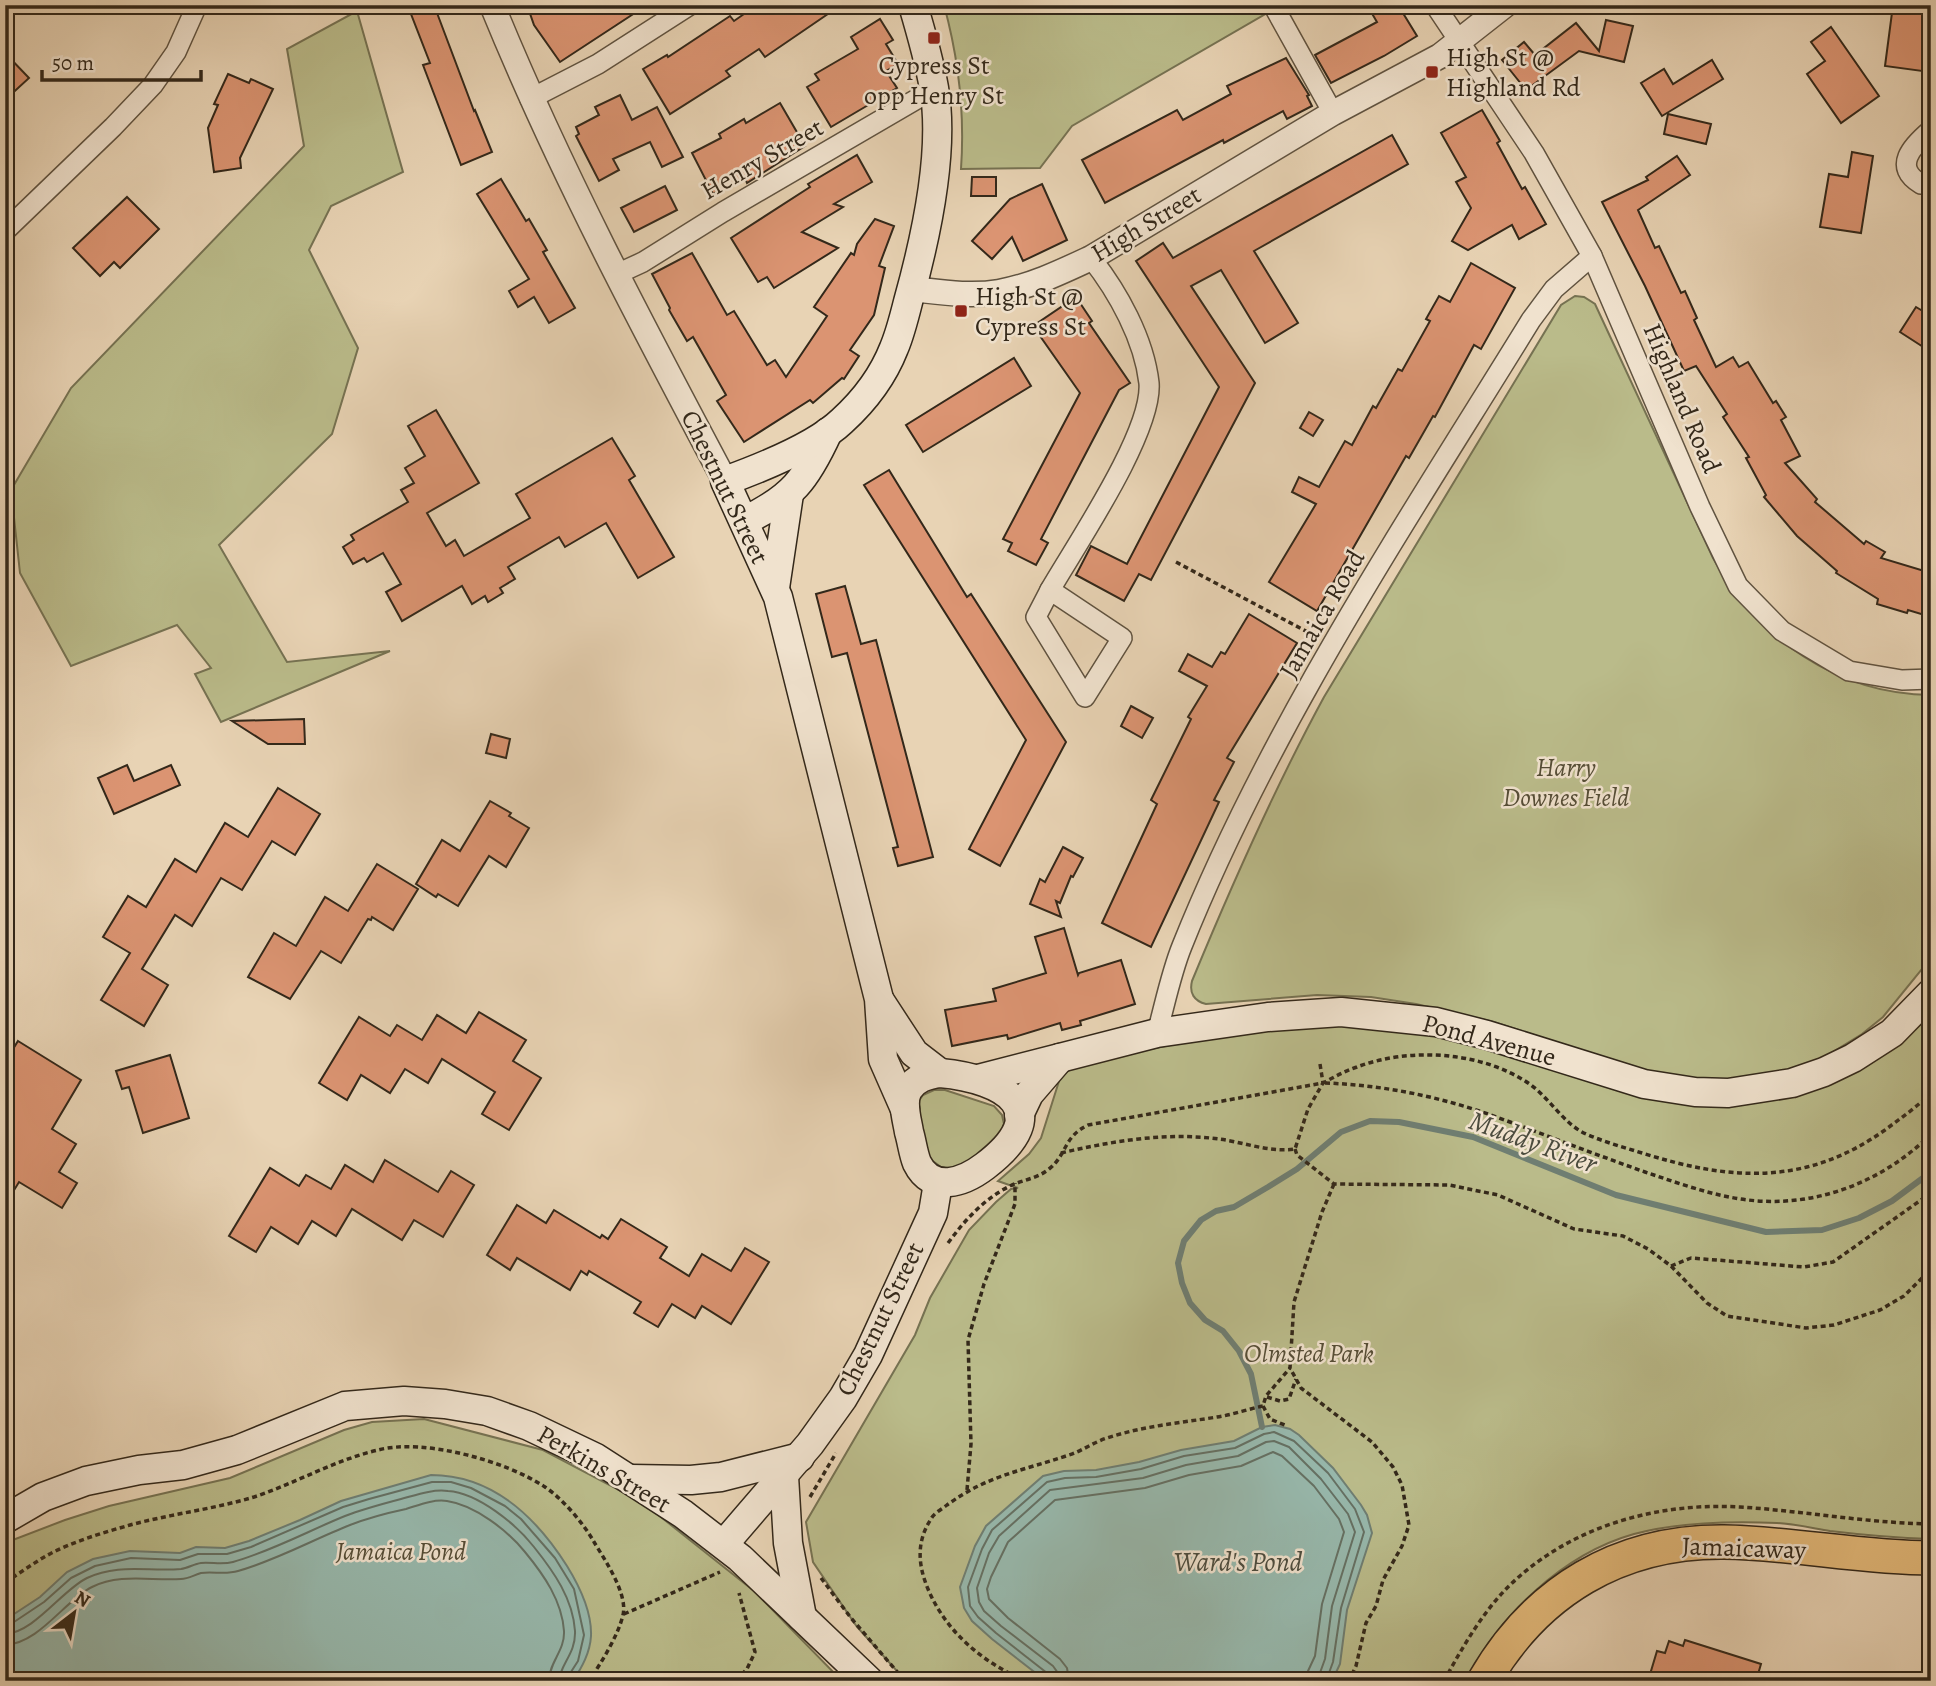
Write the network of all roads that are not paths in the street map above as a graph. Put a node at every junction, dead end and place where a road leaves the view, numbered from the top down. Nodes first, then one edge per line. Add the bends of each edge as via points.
1 (197, 5) edge
2 (492, 5) edge
3 (690, 5) edge
4 (913, 5) edge
5 (1273, 5) edge
6 (1434, 5) edge
7 (1505, 5) edge
8 (1458, 42) junction
9 (934, 89) junction
10 (530, 99) junction
11 (1333, 113) junction
12 (1931, 130) edge
13 (1931, 182) edge
14 (5, 231) edge
15 (1592, 256) junction
16 (1091, 258) junction
17 (617, 274) junction
18 (912, 289) junction
19 (828, 432) junction
20 (724, 481) junction
21 (789, 494) junction
22 (744, 521) junction
23 (775, 588) junction
24 (1050, 590) junction
25 (1931, 679) edge
26 (1931, 993) edge
27 (879, 999) junction
28 (1157, 1033) junction
29 (1060, 1058) junction
30 (940, 1073) junction
31 (978, 1079) junction
32 (905, 1110) junction
33 (1019, 1115) junction
34 (938, 1182) junction
35 (792, 1466) junction
36 (629, 1479) junction
37 (5, 1518) edge
38 (724, 1557) junction
39 (1931, 1558) edge
40 (802, 1617) junction
41 (869, 1681) edge
42 (1484, 1681) edge

1 - 14 street via 176,52 153,85
2 - 10 street, Chestnut Street
3 - 10 street via 598,64
4 - 9 main road
5 - 11 street
6 - 8 street, Highland Road
7 - 8 street, High Street
8 - 11 street, High Street
8 - 15 street, Highland Road via 1534,153
9 - 17 street, Henry Street
9 - 18 main road via 932,189
10 - 17 street, Chestnut Street
11 - 16 street, High Street
12 - 13 street via 1909,152 1906,163 1912,178 1921,184
15 - 25 street, Highland Road via 1738,586 1782,631 1850,671 1902,680
15 - 28 street, Jamaica Road via 1554,289 1531,320 1268,758 1181,948
16 - 18 street, High Street via 1049,278 998,292
16 - 24 street via 1138,338 1149,386 1146,408 1121,471
17 - 20 street, Chestnut Street
18 - 19 main road via 894,348 872,390
19 - 20 main road via 761,468
19 - 21 main road via 815,461
20 - 22 main road, Chestnut Street
21 - 22 main road
21 - 23 main road
22 - 23 main road, Chestnut Street
23 - 27 main road, Chestnut Street
24 - 24 street via 1036,617 1085,697 1122,638
26 - 28 main road, Pond Avenue via 1892,1033 1853,1058 1793,1083 1728,1093 1644,1084 1455,1026 1390,1017 1307,1014
27 - 30 main road, Chestnut Street via 914,1053
27 - 32 main road, Chestnut Street via 883,1059
28 - 29 main road, Pond Avenue
29 - 31 main road, Pond Avenue
29 - 33 main road via 1029,1094
30 - 31 main road
30 - 32 main road via 914,1081 906,1092
31 - 33 main road via 1007,1092
32 - 34 main road via 917,1163
33 - 34 main road via 1013,1140 1004,1152 954,1184
34 - 35 main road, Chestnut Street via 933,1213 868,1355 843,1398
35 - 36 main road via 691,1480
35 - 38 main road, Chestnut Street
35 - 40 main road via 788,1543
36 - 37 main road, Perkins Street via 596,1458 498,1415 404,1401 345,1406 237,1450 183,1465 86,1481
36 - 38 main road, Perkins Street
38 - 40 main road, Perkins Street
39 - 42 highway, Jamaicaway via 1725,1542 1634,1554 1592,1572 1548,1602 1515,1634
40 - 41 main road, Perkins Street

